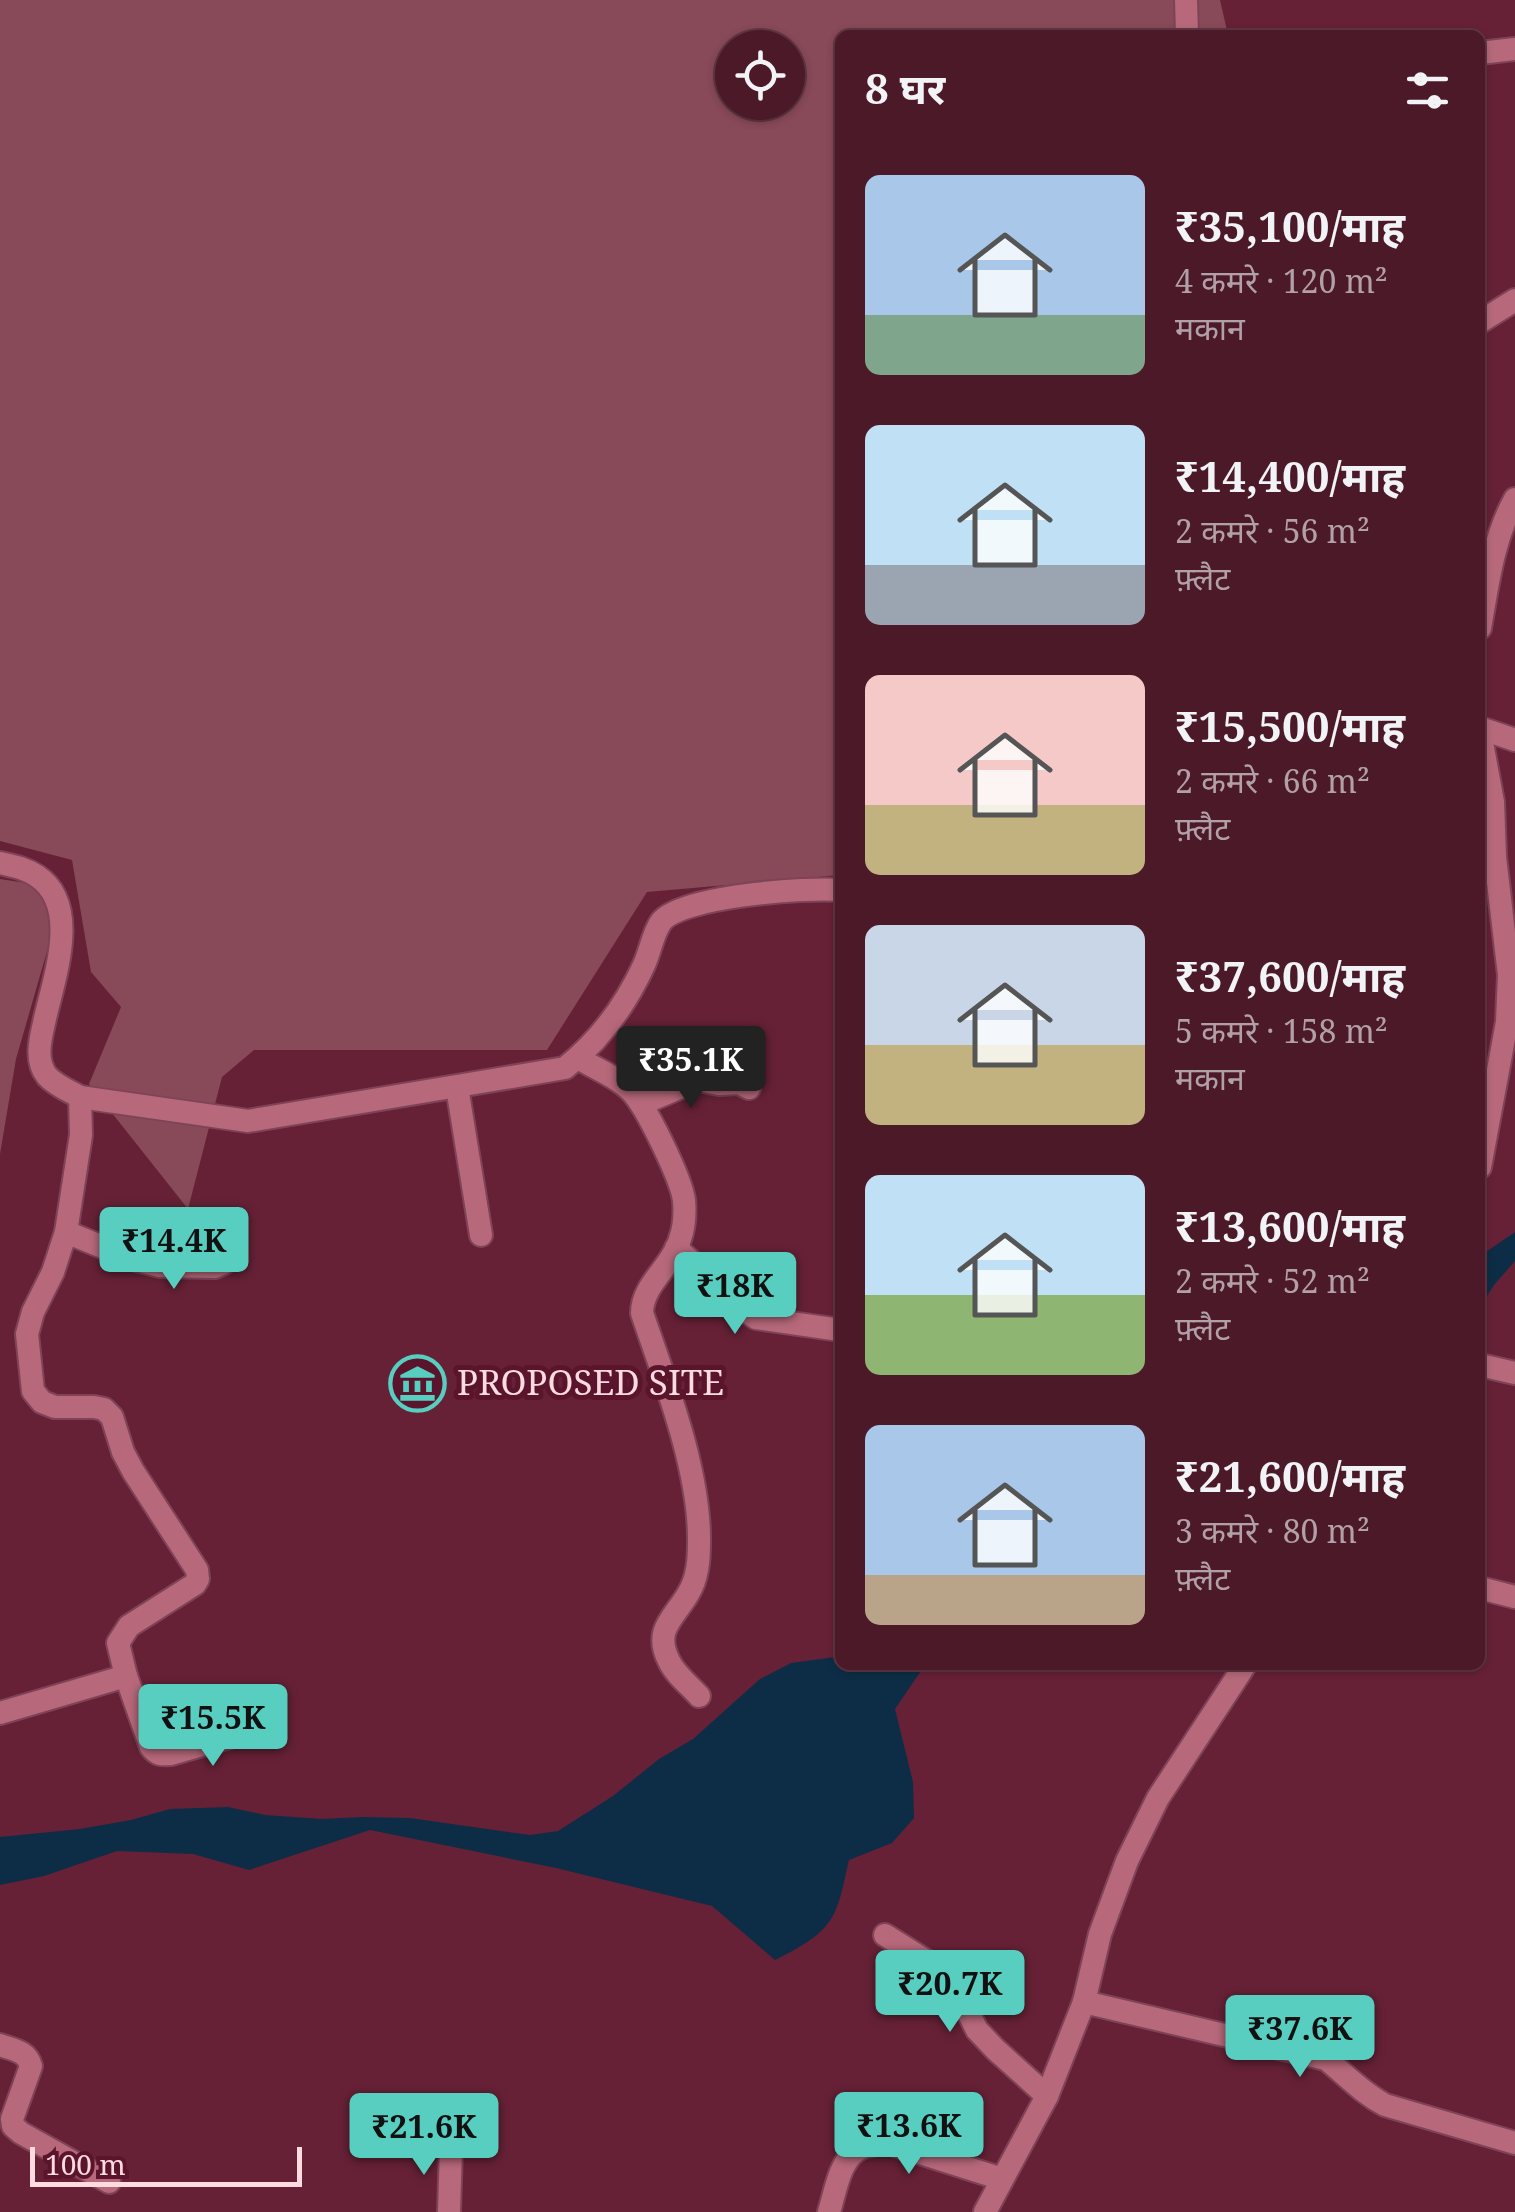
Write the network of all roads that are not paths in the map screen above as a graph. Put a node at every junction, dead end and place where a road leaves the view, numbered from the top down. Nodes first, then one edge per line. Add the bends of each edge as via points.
1 (1186, 0) edge
2 (1187, 30) edge
3 (1515, 49) edge
4 (1485, 52) edge
5 (1515, 300) edge
6 (1485, 319) edge
7 (1515, 499) edge
8 (1485, 596) edge
9 (1485, 731) edge
10 (1515, 740) edge
11 (1485, 758) edge
12 (1487, 859) edge
13 (0, 863) edge
14 (835, 889) edge
15 (1507, 896) edge
16 (578, 1058) junction
17 (457, 1087) junction
18 (748, 1088) dead end
19 (80, 1097) junction
20 (640, 1104) junction
21 (1485, 1140) edge
22 (66, 1232) junction
23 (229, 1232) dead end
24 (481, 1236) dead end
25 (676, 1248) junction
26 (835, 1329) edge
27 (1485, 1366) edge
28 (1515, 1373) edge
29 (1485, 1589) edge
30 (1515, 1598) edge
31 (1243, 1670) edge
32 (126, 1676) junction
33 (699, 1696) dead end
34 (0, 1713) edge
35 (254, 1730) dead end
36 (884, 1935) dead end
37 (1084, 2002) junction
38 (0, 2045) edge
39 (1048, 2096) junction
40 (1515, 2143) edge
41 (451, 2147) dead end
42 (1002, 2179) junction
43 (109, 2182) dead end
44 (448, 2212) edge
45 (829, 2212) edge
46 (985, 2212) edge

1 - 2 street
3 - 4 street
5 - 6 street
7 - 8 street via 1499,533
9 - 10 street
11 - 12 street via 1493,802
12 - 15 street
13 - 19 street via 34,874 56,897 62,936 39,1047 46,1074
14 - 16 street via 749,895 696,905 662,920 628,996
15 - 21 street via 1507,1022
16 - 17 street via 565,1068
16 - 20 street via 627,1087
17 - 19 street via 248,1122
17 - 24 street
18 - 20 street via 698,1080
19 - 22 street
20 - 25 street via 684,1199
22 - 23 street via 160,1266 215,1268 229,1258
22 - 32 street via 28,1334 33,1390 54,1407 104,1408 112,1416 132,1471 197,1570 195,1584 121,1635
25 - 26 street via 756,1318
25 - 33 street via 646,1293 642,1312 688,1462 699,1536 690,1592 666,1622 666,1658
27 - 28 street
29 - 30 street
31 - 37 street via 1158,1798 1126,1861
32 - 34 street
32 - 35 street via 155,1753
36 - 39 street via 944,1972 977,2030
37 - 39 street
37 - 40 street via 1326,2059 1384,2105
38 - 43 street via 23,2053 32,2066 13,2126
39 - 42 street
41 - 44 street
42 - 45 street via 888,2142 871,2145 855,2151 844,2166
42 - 46 street

